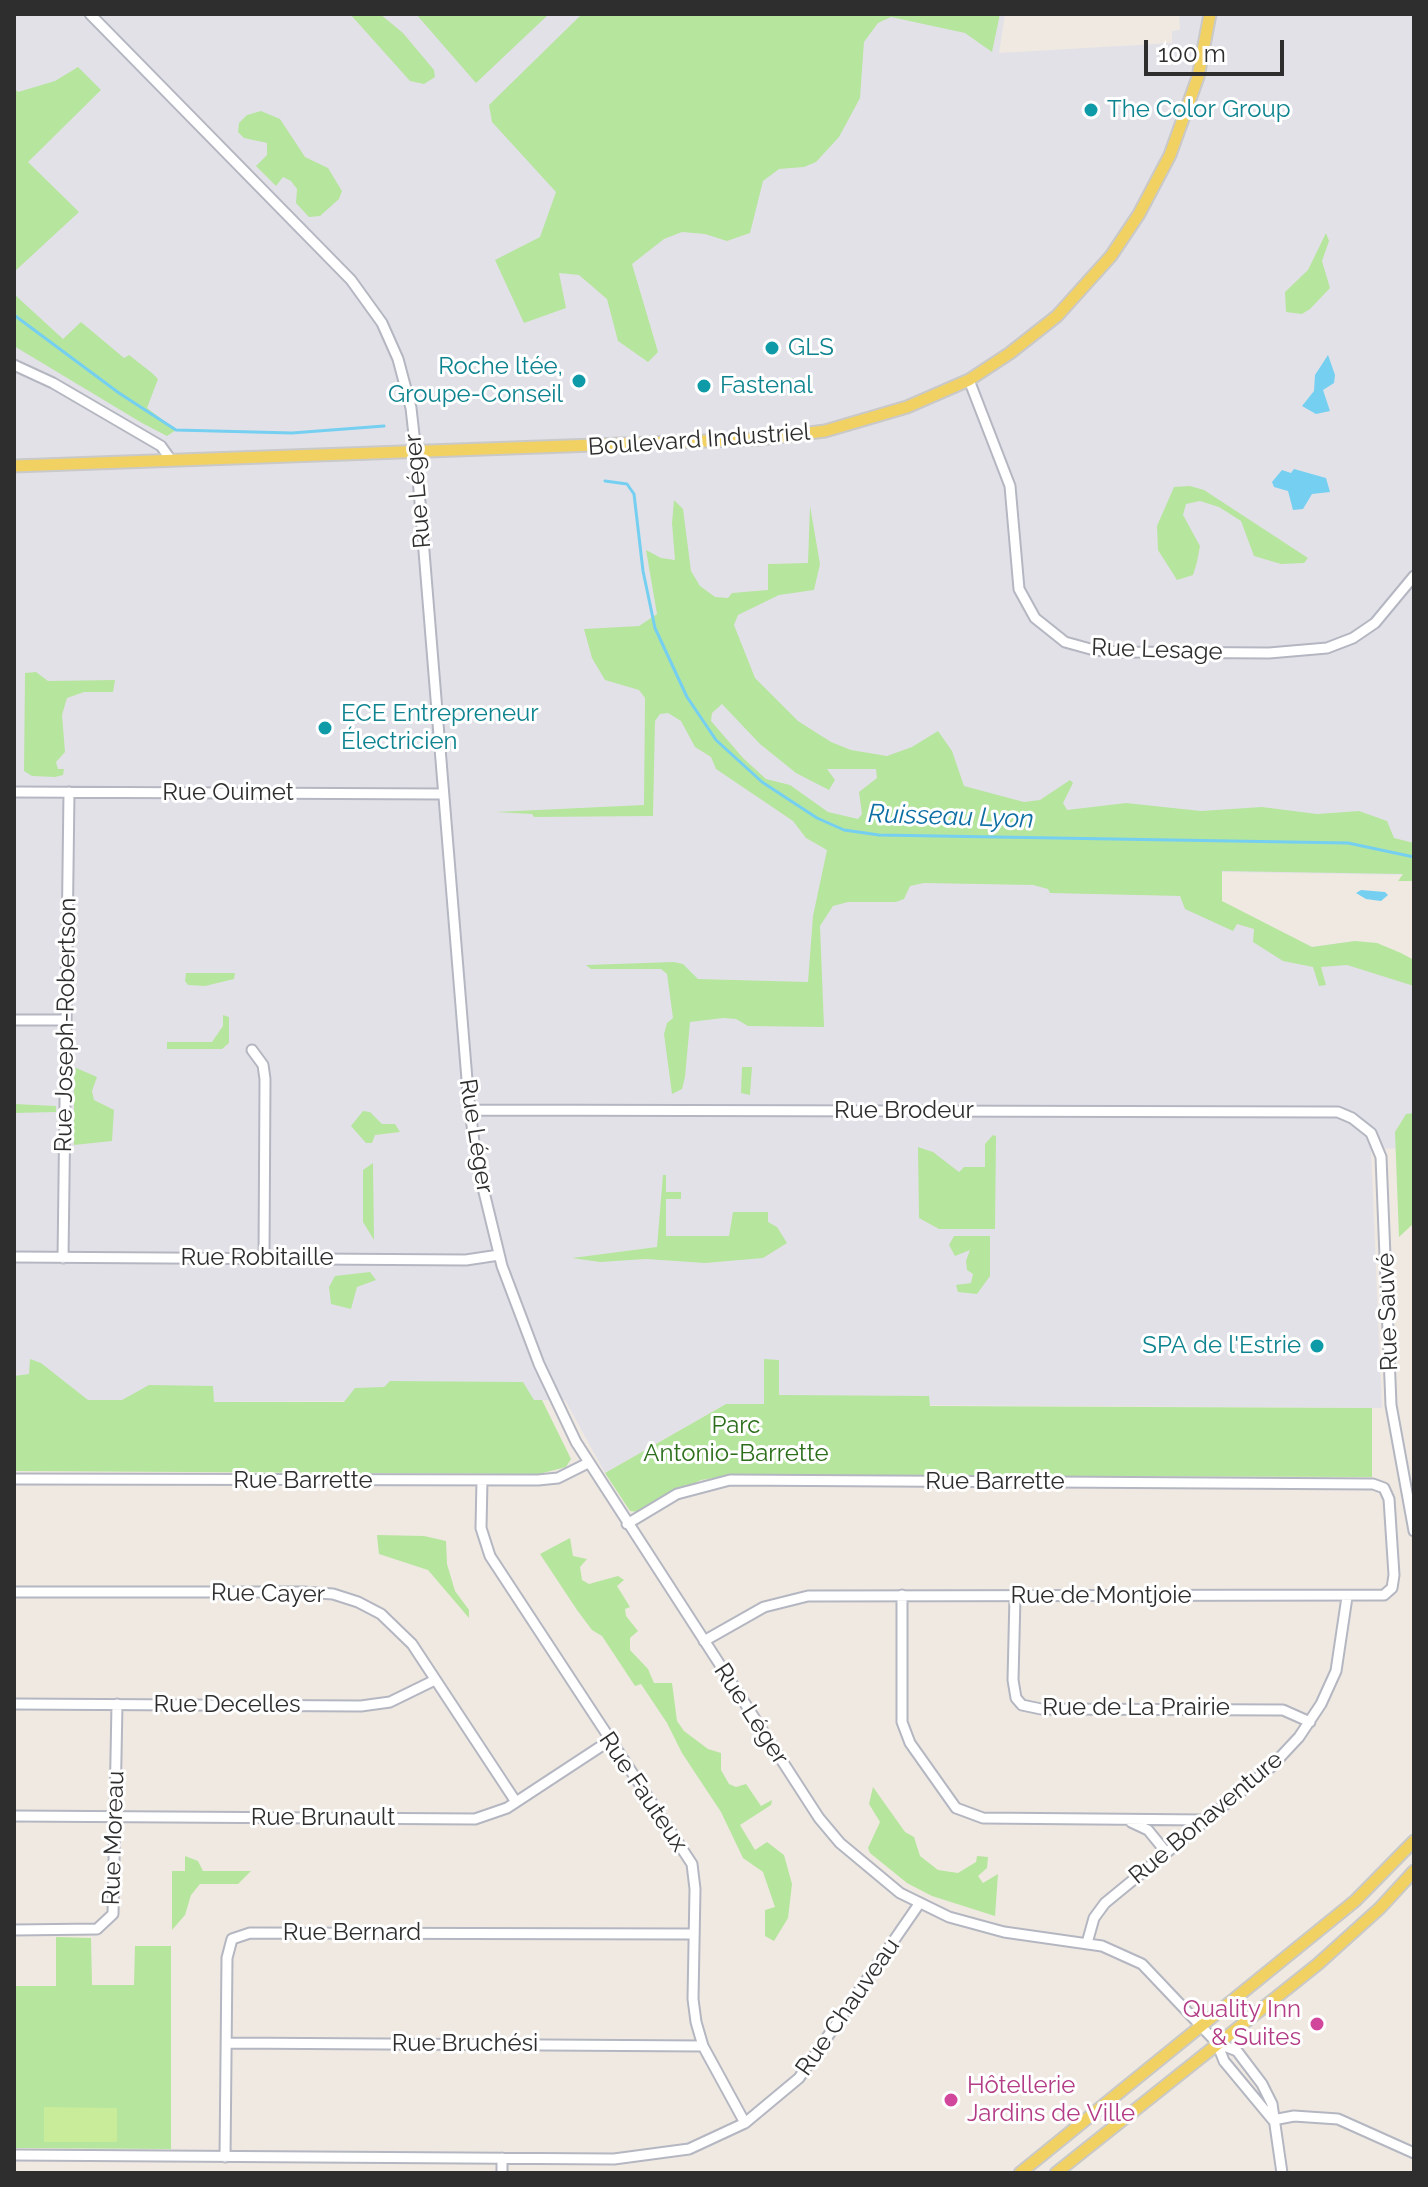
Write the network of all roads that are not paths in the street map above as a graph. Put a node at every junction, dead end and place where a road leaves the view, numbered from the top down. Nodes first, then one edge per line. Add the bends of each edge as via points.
1 (90, 14) edge
2 (1210, 14) edge
3 (14, 365) edge
4 (969, 380) junction
5 (416, 453) junction
6 (171, 460) junction
7 (14, 466) edge
8 (1414, 576) edge
9 (14, 792) edge
10 (69, 792) junction
11 (443, 794) junction
12 (14, 1020) edge
13 (66, 1020) junction
14 (252, 1050) dead end
15 (470, 1110) junction
16 (1338, 1112) joint
17 (499, 1255) junction
18 (14, 1257) edge
19 (63, 1258) junction
20 (264, 1258) junction
21 (588, 1463) junction
22 (14, 1479) edge
23 (482, 1480) junction
24 (1373, 1484) joint
25 (627, 1524) junction
26 (1414, 1531) edge
27 (14, 1592) edge
28 (902, 1595) junction
29 (1015, 1596) junction
30 (1347, 1597) junction
31 (704, 1641) junction
32 (435, 1680) junction
33 (14, 1704) edge
34 (117, 1704) junction
35 (1310, 1722) junction
36 (609, 1741) junction
37 (516, 1802) junction
38 (14, 1816) edge
39 (115, 1819) junction
40 (1124, 1819) junction
41 (1206, 1820) junction
42 (1414, 1841) edge
43 (1166, 1852) junction
44 (1414, 1871) edge
45 (919, 1904) junction
46 (14, 1930) edge
47 (692, 1934) junction
48 (1087, 1943) junction
49 (1200, 2026) junction
50 (227, 2043) junction
51 (1217, 2043) junction
52 (703, 2046) junction
53 (1273, 2120) junction
54 (745, 2123) junction
55 (1414, 2153) edge
56 (14, 2155) edge
57 (225, 2157) junction
58 (502, 2158) junction
59 (502, 2173) edge
60 (1020, 2173) edge
61 (1056, 2173) edge
62 (1282, 2173) edge

1 - 5 street, Rue Léger via 371,306 404,376
2 - 4 main road, Boulevard Industriel via 1198,77 1178,134 1124,237 1057,316
3 - 6 street via 161,446
4 - 5 main road, Boulevard Industriel via 890,413 793,436
4 - 8 street, Rue Lesage via 1010,486 1019,589 1035,618 1065,642 1121,652 1327,648 1375,623
5 - 6 main road, Boulevard Industriel
5 - 11 street, Rue Léger
6 - 7 main road, Boulevard Industriel
9 - 10 street, Rue Ouimet
10 - 11 street, Rue Ouimet
10 - 13 street, Rue Joseph-Robertson
11 - 15 street, Rue Léger
12 - 13 street
13 - 19 street, Rue Joseph-Robertson
14 - 20 street via 265,1079
15 - 16 street, Rue Brodeur
15 - 17 street, Rue Léger
16 - 26 street, Rue Sauvé via 1371,1133 1381,1157 1391,1405
17 - 20 street, Rue Robitaille via 466,1260
17 - 21 street, Rue Léger via 549,1387
18 - 19 street, Rue Robitaille
19 - 20 street, Rue Robitaille
21 - 23 street, Rue Barrette via 550,1479
21 - 25 street, Rue Léger
22 - 23 street, Rue Barrette
23 - 36 street, Rue Fauteux via 481,1528 490,1556
24 - 25 street, Rue Barrette via 730,1480 677,1494
24 - 30 street, Rue de Montjoie via 1384,1488 1389,1499 1394,1583 1384,1595
25 - 31 street, Rue Léger
27 - 32 street, Rue Cayer via 333,1594 371,1607 388,1620 412,1644
28 - 29 street, Rue de Montjoie
28 - 31 street, Rue de Montjoie via 792,1598 748,1614
28 - 40 street via 902,1722 910,1743 956,1808 983,1818
29 - 30 street, Rue de Montjoie
29 - 35 street, Rue de La Prairie via 1013,1680 1022,1705 1283,1710
30 - 35 street, Rue Bonaventure via 1336,1671
31 - 45 street, Rue Léger via 829,1831 876,1875
32 - 34 street, Rue Decelles via 390,1702 361,1706
32 - 37 street, Rue Cayer
33 - 34 street, Rue Decelles
34 - 39 street, Rue Moreau
35 - 41 street, Rue Bonaventure via 1285,1753
36 - 37 street, Rue Brunault
36 - 47 street, Rue Fauteux via 692,1864
37 - 39 street, Rue Brunault via 475,1819
38 - 39 street, Rue Brunault
39 - 46 street, Rue Moreau via 114,1905 109,1921 89,1930
40 - 41 street
40 - 43 street via 1148,1830
41 - 43 street, Rue Bonaventure
42 - 49 main road via 1355,1901
43 - 48 street, Rue Bonaventure via 1100,1908
44 - 51 main road via 1358,1930
45 - 48 street, Rue Léger via 987,1929
45 - 54 street, Rue Chauveau via 811,2065
47 - 50 street, Rue Bernard via 250,1933 232,1939 227,1958
47 - 52 street, Rue Fauteux via 693,1999
48 - 49 street, Rue Léger via 1141,1963
49 - 51 street, Rue Léger
49 - 60 main road
50 - 52 street, Rue Bruchési
50 - 57 street, Rue Bernard
51 - 53 street via 1224,2061
51 - 53 street via 1237,2051 1262,2084
51 - 61 main road
52 - 54 street, Rue Fauteux
53 - 55 street via 1338,2119
53 - 62 street
54 - 58 street, Rue Chauveau via 707,2142 654,2156
56 - 57 street, Rue Chauveau
57 - 58 street, Rue Chauveau
58 - 59 street

